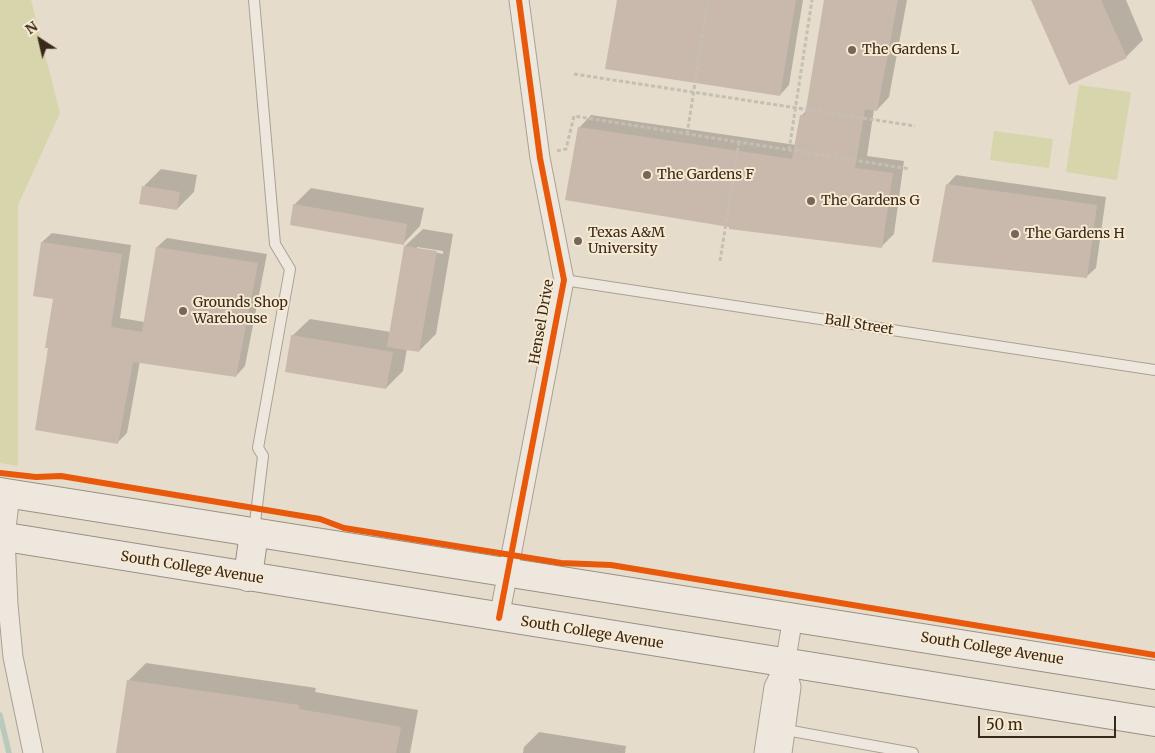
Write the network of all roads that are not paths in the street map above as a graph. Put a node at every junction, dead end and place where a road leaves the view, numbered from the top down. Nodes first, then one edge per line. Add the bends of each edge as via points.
1 (254, 0) edge
2 (519, 0) edge
3 (564, 280) junction
4 (1155, 370) edge
5 (5, 493) edge
6 (254, 532) junction
7 (2, 536) edge
8 (506, 572) junction
9 (248, 577) junction
10 (793, 617) junction
11 (498, 618) junction
12 (786, 664) junction
13 (1155, 675) edge
14 (1155, 722) edge
15 (786, 730) junction
16 (32, 753) edge
17 (764, 753) edge
18 (782, 753) edge
19 (913, 753) edge

1 - 6 lane via 275,244 290,269 258,448 263,456
2 - 3 street, Hensel Drive via 539,153
3 - 4 lane, Ball Street
3 - 8 street, Hensel Drive
5 - 6 main road, South College Avenue
5 - 7 street
6 - 8 main road, South College Avenue
6 - 9 main road
7 - 9 main road, South College Avenue
7 - 16 street via 10,631
8 - 10 main road, South College Avenue
8 - 11 street, Hensel Drive
9 - 11 main road, South College Avenue
10 - 12 street
10 - 13 main road, South College Avenue
11 - 12 main road, South College Avenue
12 - 14 main road, South College Avenue
12 - 15 street via 791,687
12 - 17 street via 774,688
15 - 18 street
15 - 19 lane

